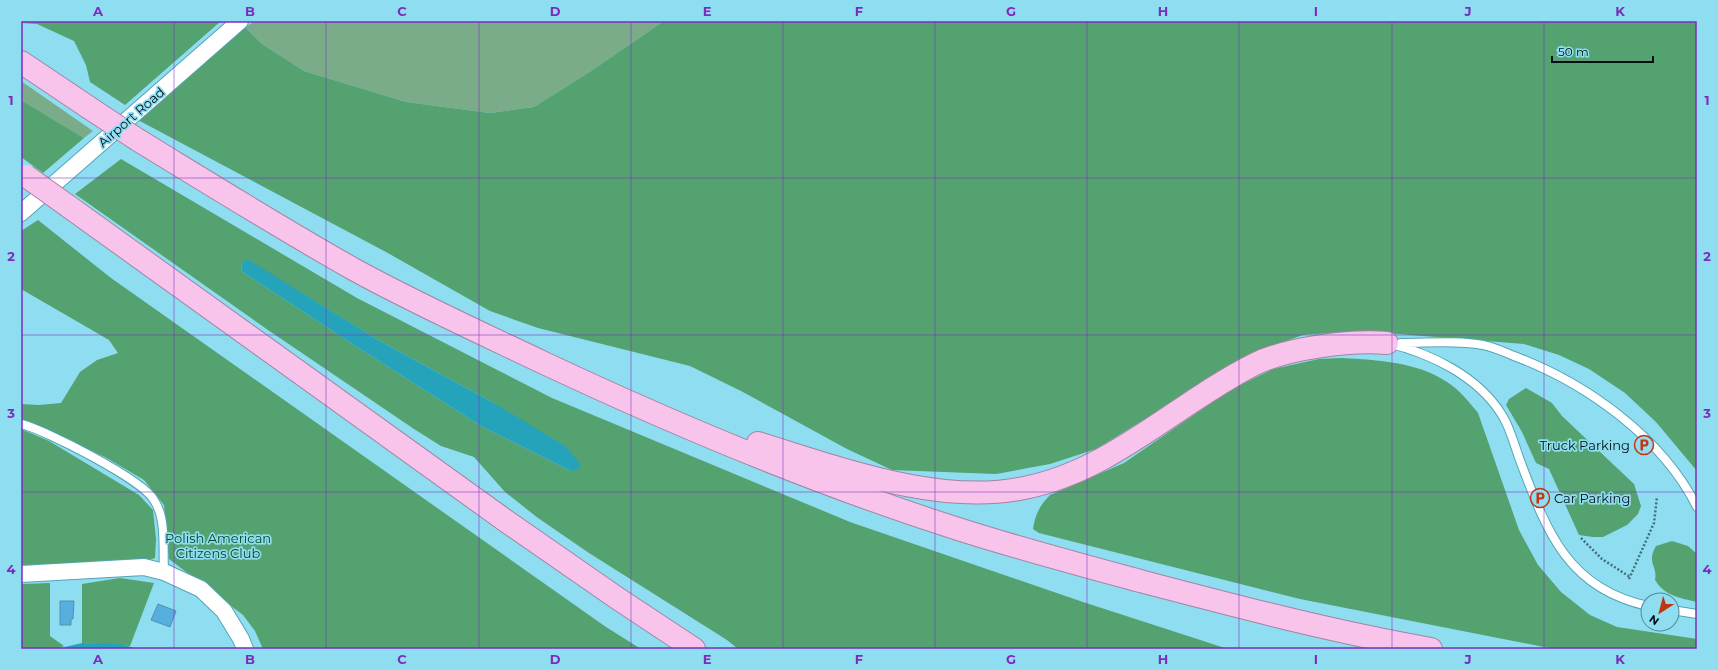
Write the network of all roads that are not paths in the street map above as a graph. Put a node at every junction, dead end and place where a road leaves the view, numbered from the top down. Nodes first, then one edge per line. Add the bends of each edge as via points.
1 (240, 21) edge
2 (21, 62) edge
3 (23, 174) edge
4 (21, 213) edge
5 (1387, 343) junction
6 (642, 408) junction
7 (21, 424) edge
8 (1697, 507) edge
9 (164, 572) junction
10 (21, 574) edge
11 (1640, 604) edge
12 (1680, 611) edge
13 (1697, 614) edge
14 (245, 649) edge
15 (694, 649) edge
16 (1431, 649) edge

1 - 4 street, Airport Road
2 - 6 highway, bridge via 138,140 357,271 512,348
3 - 15 highway, bridge via 506,521
5 - 6 highway via 1315,346 1256,364 1089,466 1025,488 993,492 927,489 881,479
5 - 8 lane via 1484,345 1571,382 1639,431 1670,466
5 - 11 lane via 1408,348 1444,365 1462,375 1490,398 1503,416 1557,546 1595,585 1628,602
6 - 16 highway via 801,474 956,529 1267,614
7 - 9 lane via 32,426 68,443 141,486 153,499 161,517
9 - 10 street via 144,567
9 - 14 street via 201,589 224,611
12 - 13 lane

